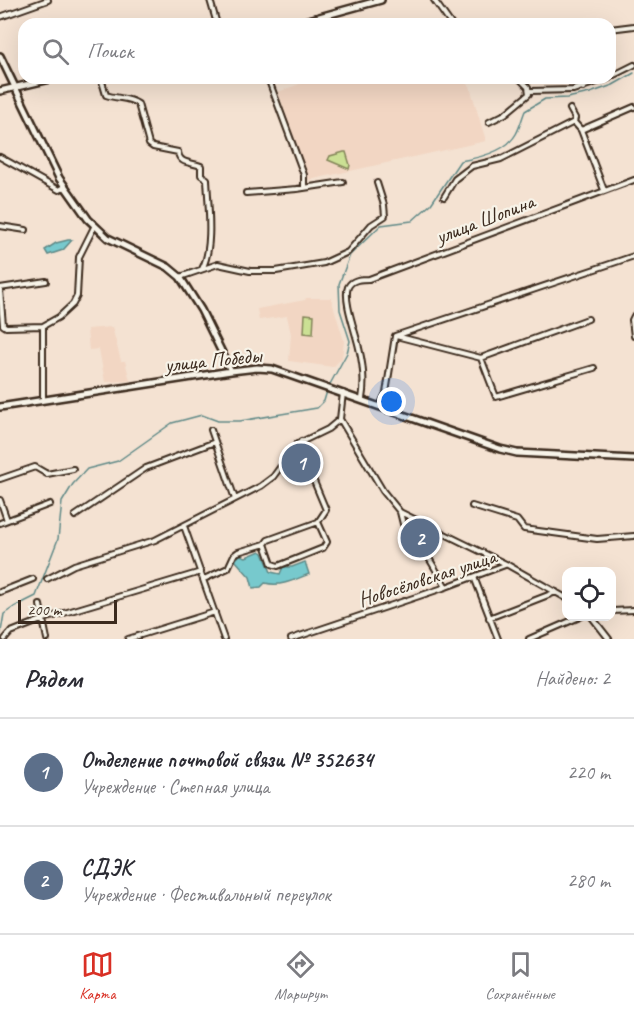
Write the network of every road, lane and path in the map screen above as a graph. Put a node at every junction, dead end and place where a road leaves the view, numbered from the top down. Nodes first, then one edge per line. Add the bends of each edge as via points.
1 (48, 0) edge
2 (210, 0) edge
3 (381, 0) edge
4 (434, 0) edge
5 (0, 17) edge
6 (215, 18) edge
7 (316, 18) edge
8 (447, 18) edge
9 (634, 26) edge
10 (616, 28) edge
11 (0, 56) edge
12 (634, 65) edge
13 (616, 74) edge
14 (31, 84) edge
15 (103, 84) edge
16 (270, 84) edge
17 (524, 84) edge
18 (582, 84) edge
19 (593, 84) edge
20 (15, 88) junction
21 (583, 88) junction
22 (0, 91) edge
23 (530, 92) junction
24 (634, 107) edge
25 (570, 109) dead end
26 (489, 122) dead end
27 (574, 122) junction
28 (581, 130) junction
29 (0, 157) edge
30 (634, 180) edge
31 (343, 182) dead end
32 (377, 183) dead end
33 (65, 187) junction
34 (304, 188) junction
35 (604, 190) junction
36 (246, 193) dead end
37 (444, 197) dead end
38 (0, 226) edge
39 (94, 227) junction
40 (26, 230) dead end
41 (634, 256) edge
42 (202, 269) junction
43 (180, 276) junction
44 (46, 280) dead end
45 (0, 289) edge
46 (634, 316) edge
47 (588, 320) dead end
48 (43, 326) junction
49 (395, 336) junction
50 (634, 336) edge
51 (481, 358) junction
52 (594, 368) dead end
53 (231, 371) junction
54 (343, 393) junction
55 (362, 399) junction
56 (44, 400) junction
57 (380, 406) junction
58 (0, 407) edge
59 (340, 419) junction
60 (210, 430) dead end
61 (302, 441) junction
62 (215, 442) junction
63 (634, 459) edge
64 (73, 469) dead end
65 (0, 479) edge
66 (235, 499) junction
67 (0, 500) edge
68 (50, 504) dead end
69 (472, 506) dead end
70 (400, 512) junction
71 (75, 516) dead end
72 (7, 520) junction
73 (0, 522) edge
74 (318, 522) junction
75 (184, 526) junction
76 (634, 536) edge
77 (265, 544) junction
78 (506, 564) junction
79 (201, 572) junction
80 (474, 577) junction
81 (33, 579) dead end
82 (47, 579) dead end
83 (204, 579) junction
84 (446, 587) junction
85 (0, 592) edge
86 (556, 592) junction
87 (562, 595) edge
88 (40, 605) dead end
89 (634, 610) edge
90 (616, 611) edge
91 (215, 612) junction
92 (489, 618) junction
93 (44, 619) junction
94 (570, 621) edge
95 (595, 621) edge
96 (5, 639) edge
97 (47, 639) edge
98 (128, 639) edge
99 (224, 639) edge
100 (291, 639) edge
101 (498, 639) edge
102 (529, 639) edge
103 (609, 639) edge

1 - 5 street
2 - 6 street
3 - 7 street
4 - 8 street
9 - 10 street
11 - 20 street
12 - 13 street
14 - 20 street
15 - 42 street via 106,95 138,104 149,144 178,152 182,161 201,166 201,175 207,179 208,252
16 - 34 street via 301,167
17 - 23 street
18 - 21 street
19 - 21 street
20 - 22 street
20 - 33 street
21 - 23 street
23 - 26 street via 511,110
24 - 28 street
25 - 27 street
27 - 28 street
27 - 37 street via 501,159 472,166 454,179
28 - 35 street
29 - 33 street via 59,190
30 - 35 street, улица Шопина
31 - 34 street
32 - 42 street via 385,216 371,225 348,252 324,263 276,271 250,271 218,264
33 - 39 street
34 - 36 street
35 - 55 street, улица Шопина via 369,279 357,279 348,287 347,298 360,350
38 - 40 street
39 - 43 street
39 - 48 street via 79,257 73,304
41 - 49 street
42 - 43 street
43 - 53 street
44 - 45 street
45 - 48 street via 3,325
46 - 50 street
47 - 51 street
48 - 56 street
49 - 51 street
49 - 57 street via 386,393
51 - 52 street via 496,397
53 - 54 street, улица Победы via 272,369
53 - 56 street, улица Победы
54 - 55 street, улица Победы
54 - 59 street
55 - 57 street, улица Победы
56 - 58 street, улица Победы
57 - 63 street, улица Победы via 517,453
59 - 61 street
59 - 70 street
60 - 62 street
61 - 66 street via 273,477
61 - 74 street via 316,471 313,479 326,510
62 - 66 street
62 - 71 street via 147,468
64 - 65 street via 47,474 35,467
66 - 75 street
67 - 72 street
68 - 72 street
69 - 76 street via 517,520 524,529 597,539
70 - 78 street
70 - 84 street
72 - 73 street
74 - 77 street
74 - 77 street via 327,542 323,548 278,566 272,564
75 - 79 street
75 - 82 street via 154,540 74,565
77 - 83 street via 238,552 228,568
78 - 80 street, Новосёловская улица
78 - 86 street, Новосёловская улица
79 - 83 street
79 - 93 street
80 - 84 street, Новосёловская улица
80 - 92 street
81 - 85 street
83 - 91 street
84 - 100 street, Новосёловская улица
86 - 87 street, Новосёловская улица
86 - 92 street
88 - 93 street
89 - 90 street
91 - 98 street
91 - 99 street
92 - 101 street
93 - 96 street via 11,632
93 - 97 street
94 - 102 street
95 - 103 street

